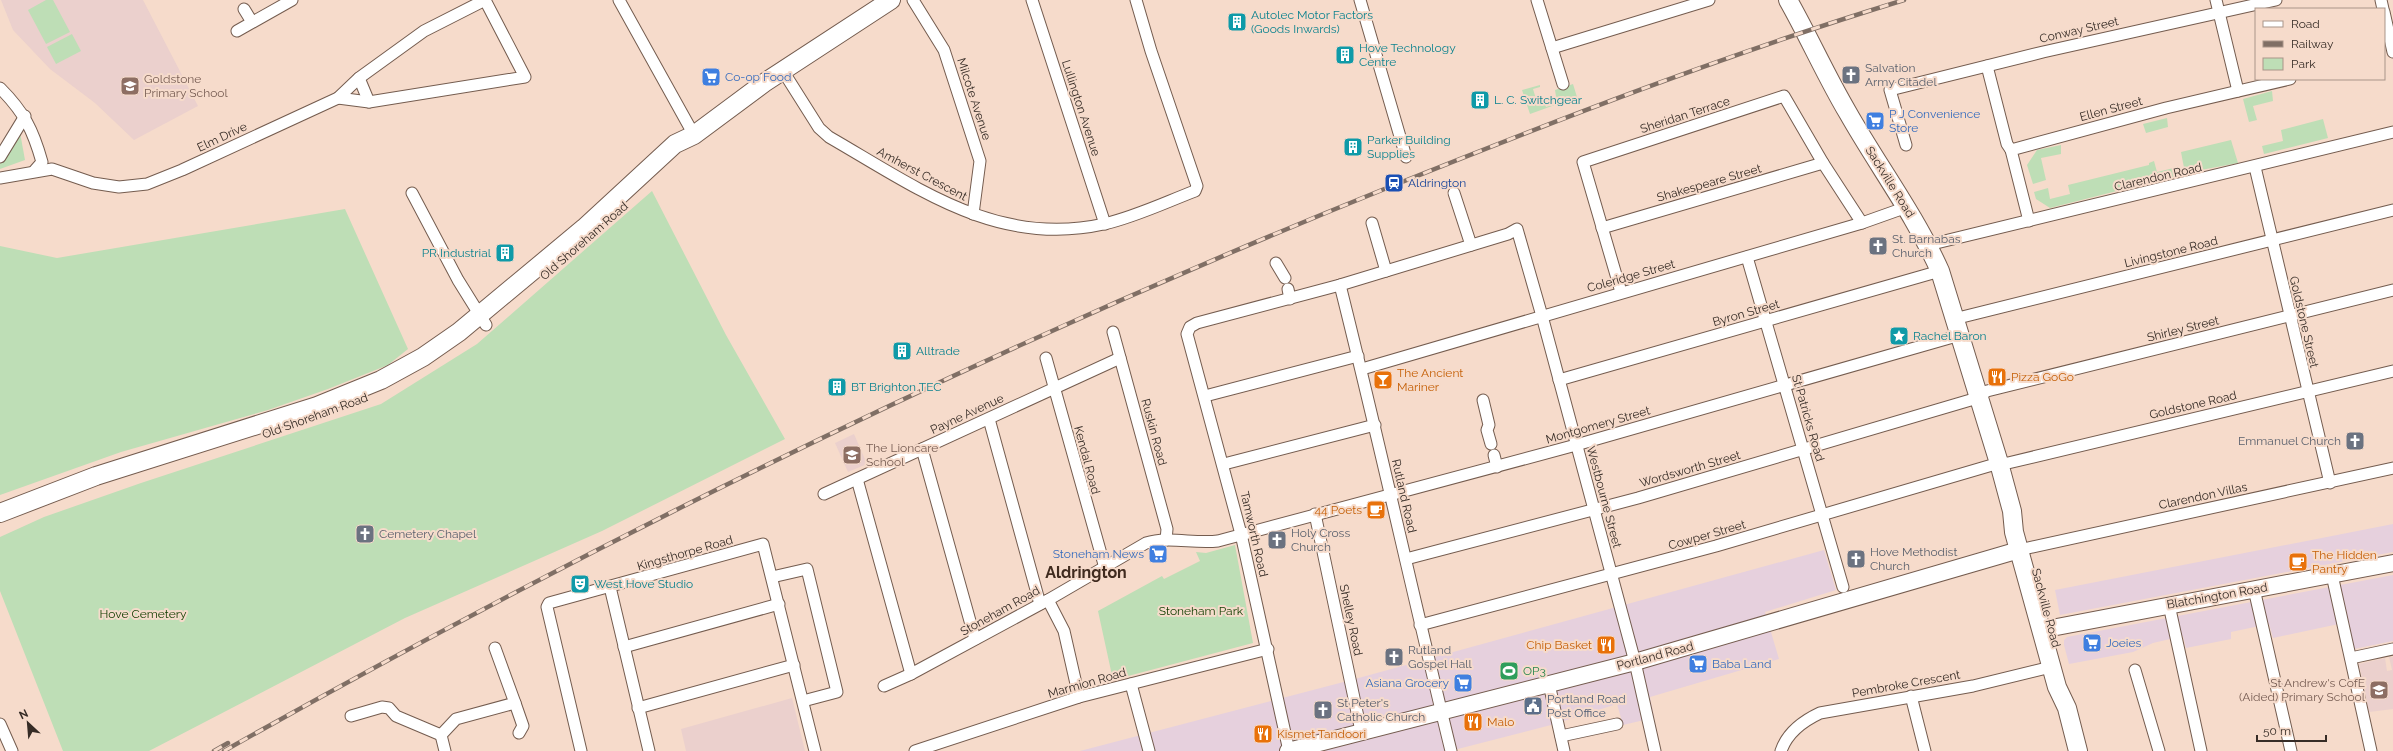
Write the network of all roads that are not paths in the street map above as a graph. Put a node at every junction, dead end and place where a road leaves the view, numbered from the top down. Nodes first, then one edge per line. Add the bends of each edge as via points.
1 (292, 0) edge
2 (485, 0) edge
3 (619, 0) edge
4 (891, 0) edge
5 (913, 0) edge
6 (1032, 0) edge
7 (1136, 0) edge
8 (1360, 0) edge
9 (1537, 0) edge
10 (1709, 0) edge
11 (1788, 0) edge
12 (2216, 0) edge
13 (2276, 0) edge
14 (244, 9) dead end
15 (2219, 12) junction
16 (2385, 15) edge
17 (252, 22) junction
18 (237, 31) dead end
19 (1552, 48) junction
20 (2393, 53) edge
21 (1987, 66) junction
22 (783, 71) junction
23 (359, 78) junction
24 (2286, 80) edge
25 (1563, 84) dead end
26 (0, 88) edge
27 (2238, 91) junction
28 (338, 98) junction
29 (370, 102) junction
30 (25, 116) junction
31 (2393, 132) edge
32 (694, 135) junction
33 (1906, 145) dead end
34 (2011, 150) junction
35 (0, 157) edge
36 (1406, 157) dead end
37 (1823, 163) junction
38 (2255, 167) junction
39 (35, 170) junction
40 (0, 178) edge
41 (412, 193) dead end
42 (1454, 193) dead end
43 (1906, 207) junction
44 (2393, 210) edge
45 (973, 214) junction
46 (2029, 221) junction
47 (1372, 222) dead end
48 (1862, 223) junction
49 (1105, 224) junction
50 (1602, 228) junction
51 (2272, 240) junction
52 (1471, 245) junction
53 (1928, 245) junction
54 (1747, 257) junction
55 (1276, 263) dead end
56 (1386, 271) junction
57 (1940, 271) junction
58 (1340, 285) junction
59 (1288, 288) junction
60 (2393, 290) edge
61 (1621, 292) junction
62 (1542, 316) junction
63 (2290, 316) junction
64 (482, 320) junction
65 (1766, 321) junction
66 (1957, 327) junction
67 (1113, 332) dead end
68 (1358, 356) junction
69 (1046, 358) dead end
70 (1120, 358) junction
71 (1362, 369) junction
72 (2393, 371) edge
73 (1559, 380) junction
74 (1785, 385) junction
75 (1054, 388) junction
76 (2307, 392) junction
77 (1204, 396) junction
78 (1980, 396) junction
79 (1483, 400) dead end
80 (989, 419) junction
81 (1375, 425) junction
82 (1576, 445) junction
83 (922, 449) junction
84 (1804, 449) junction
85 (1999, 462) junction
86 (1224, 464) junction
87 (1497, 467) junction
88 (2393, 468) edge
89 (856, 479) junction
90 (2330, 483) junction
91 (1390, 493) junction
92 (824, 494) dead end
93 (1594, 510) junction
94 (0, 513) edge
95 (1314, 514) junction
96 (1823, 514) junction
97 (0, 525) edge
98 (1241, 534) junction
99 (1166, 540) junction
100 (2024, 549) junction
101 (1406, 559) junction
102 (2393, 563) edge
103 (1105, 568) junction
104 (1612, 575) junction
105 (2332, 575) junction
106 (772, 577) junction
107 (610, 587) junction
108 (1843, 587) dead end
109 (2254, 589) junction
110 (1044, 602) junction
111 (779, 604) junction
112 (2169, 605) junction
113 (1420, 625) junction
114 (2046, 628) junction
115 (975, 639) junction
116 (624, 647) junction
117 (495, 648) dead end
118 (1268, 649) junction
119 (2393, 650) edge
120 (2350, 658) junction
121 (1635, 662) junction
122 (794, 665) junction
123 (2051, 667) junction
124 (2135, 670) dead end
125 (911, 674) junction
126 (1131, 684) junction
127 (1549, 684) junction
128 (884, 686) dead end
129 (1911, 696) junction
130 (1079, 698) junction
131 (803, 700) junction
132 (515, 703) junction
133 (638, 708) junction
134 (2067, 708) junction
135 (1442, 712) junction
136 (351, 716) dead end
137 (0, 724) edge
138 (1617, 724) dead end
139 (1361, 731) junction
140 (519, 733) dead end
141 (441, 735) junction
142 (1561, 736) junction
143 (1326, 746) edge
144 (12, 751) edge
145 (445, 751) edge
146 (581, 751) edge
147 (649, 751) edge
148 (815, 751) edge
149 (915, 751) edge
150 (1149, 751) edge
151 (1289, 751) edge
152 (1451, 751) edge
153 (1564, 751) edge
154 (1655, 751) edge
155 (1781, 751) edge
156 (1925, 751) edge
157 (2078, 751) edge
158 (2159, 751) edge
159 (2201, 751) edge
160 (2291, 751) edge
161 (2371, 751) edge

1 - 17 street
2 - 23 street, Elm Drive via 424,31
2 - 29 street via 525,77
3 - 32 street
4 - 22 main road, Old Shoreham Road
5 - 45 street, Milcote Avenue via 944,50 980,161
6 - 49 street, Lullington Avenue
7 - 49 street, Amherst Crescent via 1197,186 1195,191
8 - 36 street
9 - 19 street
10 - 19 street
11 - 43 main road, Sackville Road via 1848,114
12 - 15 street
13 - 15 street, Conway Street
14 - 17 street
15 - 21 street, Conway Street
15 - 27 street
16 - 20 street
17 - 18 street
19 - 25 street
21 - 33 street, Conway Street via 1890,90
21 - 34 street via 2007,144
22 - 32 main road, Old Shoreham Road
22 - 45 street, Amherst Crescent via 819,128 828,137 954,208
23 - 28 street, Elm Drive
23 - 29 street
24 - 27 street, Ellen Street
26 - 30 street
27 - 34 street, Ellen Street
28 - 29 street
28 - 39 street, Elm Drive via 147,184 119,187 93,183 52,169
30 - 35 street
30 - 39 street via 36,138 42,162
31 - 38 street, Clarendon Road
32 - 64 main road, Old Shoreham Road via 675,144
34 - 46 street
37 - 48 street, Sheridan Terrace
37 - 50 street, Shakespeare Street
37 - 50 street, Sheridan Terrace via 1784,96 1583,162
38 - 46 street, Clarendon Road
38 - 51 street, Goldstone Street
39 - 40 street, Elm Drive
41 - 64 street
42 - 52 street
43 - 48 street, Coleridge Street
43 - 53 main road, Sackville Road
44 - 51 street, Livingstone Road
45 - 49 street, Amherst Crescent via 1020,228 1045,231
46 - 53 street, Clarendon Road
47 - 56 street
48 - 54 street, Coleridge Street
50 - 61 street, Sheridan Terrace
51 - 63 street, Goldstone Street
51 - 66 street, Livingstone Road
52 - 56 street
52 - 62 street, Westbourne Street via 1517,229
53 - 57 main road, Sackville Road
54 - 61 street, Coleridge Street
54 - 65 street, St Patricks Road
55 - 59 street
56 - 58 street
57 - 65 street, Byron Street
57 - 66 main road, Sackville Road
58 - 59 street
58 - 68 street, Rutland Road
59 - 77 street, Tamworth Road via 1190,327 1187,334
60 - 63 street, Shirley Street
61 - 62 street, Coleridge Street
62 - 71 street, Coleridge Street
62 - 73 street, Westbourne Street
63 - 76 street, Goldstone Street
63 - 78 street, Shirley Street via 1987,391
64 - 94 main road, Old Shoreham Road via 423,357 351,393 96,476
64 - 97 main road, Old Shoreham Road via 455,349 410,377 352,404 80,493
65 - 73 street, Byron Street
65 - 74 street, St Patricks Road
66 - 74 street, Montgomery Street
66 - 78 main road, Sackville Road
67 - 70 street, Ruskin Road
68 - 71 street, Rutland Road
68 - 77 street
69 - 75 street, Kendal Road
70 - 75 street, Payne Avenue
70 - 99 street, Ruskin Road via 1167,529
71 - 81 street, Rutland Road
72 - 76 street, Goldstone Road
73 - 82 street, Westbourne Street
74 - 82 street, Montgomery Street
74 - 84 street, St Patricks Road
75 - 80 street, Payne Avenue
75 - 103 street, Kendal Road
76 - 85 street, Goldstone Road via 2008,463
76 - 90 street, Goldstone Street
77 - 86 street, Tamworth Road
78 - 84 street, Wordsworth Street
78 - 85 main road, Sackville Road
79 - 87 street via 1489,425 1487,430
80 - 83 street, Payne Avenue
80 - 110 street
81 - 86 street
81 - 91 street, Rutland Road
82 - 87 street, Montgomery Street
82 - 93 street, Westbourne Street
83 - 89 street, Payne Avenue
83 - 115 street
84 - 93 street, Wordsworth Street
84 - 96 street, St Patricks Road
85 - 96 street, Cowper Street
85 - 100 main road, Sackville Road
86 - 98 street, Tamworth Road
87 - 91 street, Montgomery Street
88 - 90 street, Clarendon Villas
89 - 92 street, Payne Avenue
89 - 125 street
90 - 100 street, Clarendon Villas
91 - 95 street, Montgomery Street
91 - 101 street, Rutland Road
93 - 101 street, Wordsworth Street
93 - 104 street, Westbourne Street
95 - 98 street, Montgomery Street
95 - 139 street, Shelley Road
96 - 104 street, Cowper Street
96 - 108 street, St Patricks Road
98 - 99 street, Stoneham Road via 1202,543
98 - 118 street, Tamworth Road
99 - 103 street, Stoneham Road via 1146,543
100 - 114 main road, Sackville Road
100 - 121 street, Portland Road
101 - 113 street, Rutland Road
102 - 105 street, Blatchington Road
103 - 110 street, Stoneham Road
104 - 113 street, Cowper Street
104 - 121 street, Westbourne Street
105 - 109 street, Blatchington Road
105 - 120 street
106 - 107 street, Kingsthorpe Road via 763,544
106 - 111 street
106 - 131 street via 806,569 834,676 837,692
107 - 116 street
107 - 146 street, Kingsthorpe Road via 549,603 547,607
109 - 112 street, Blatchington Road
109 - 160 street
110 - 115 street, Stoneham Road
110 - 130 street via 1064,631
111 - 116 street
111 - 122 street
112 - 114 street, Blatchington Road
112 - 159 street
113 - 135 street, Rutland Road
114 - 123 main road, Sackville Road
114 - 134 main road, Sackville Road via 2066,684
115 - 125 street, Stoneham Road
116 - 133 street
117 - 132 street
118 - 126 street, Marmion Road
118 - 151 street, Tamworth Road
119 - 120 street
120 - 161 street
121 - 127 street, Portland Road
121 - 154 street, Westbourne Street
122 - 131 street
122 - 133 street
123 - 129 street, Pembroke Crescent via 1973,686
123 - 134 main road, Sackville Road via 2056,687
124 - 158 street
125 - 128 street, Stoneham Road
126 - 130 street, Marmion Road
126 - 150 street
127 - 135 street, Portland Road
127 - 142 street
129 - 155 street, Pembroke Crescent via 1820,713 1803,721
129 - 156 street
130 - 149 street, Marmion Road
131 - 148 street
132 - 140 street via 523,726
132 - 141 street via 456,719
133 - 147 street
134 - 157 main road, Sackville Road
135 - 139 street, Portland Road
135 - 152 street, Rutland Road
136 - 141 street via 382,707 389,708 396,716
137 - 144 street
138 - 142 street
139 - 143 street, Portland Road
141 - 145 street
142 - 153 street
143 - 151 street, Portland Road

